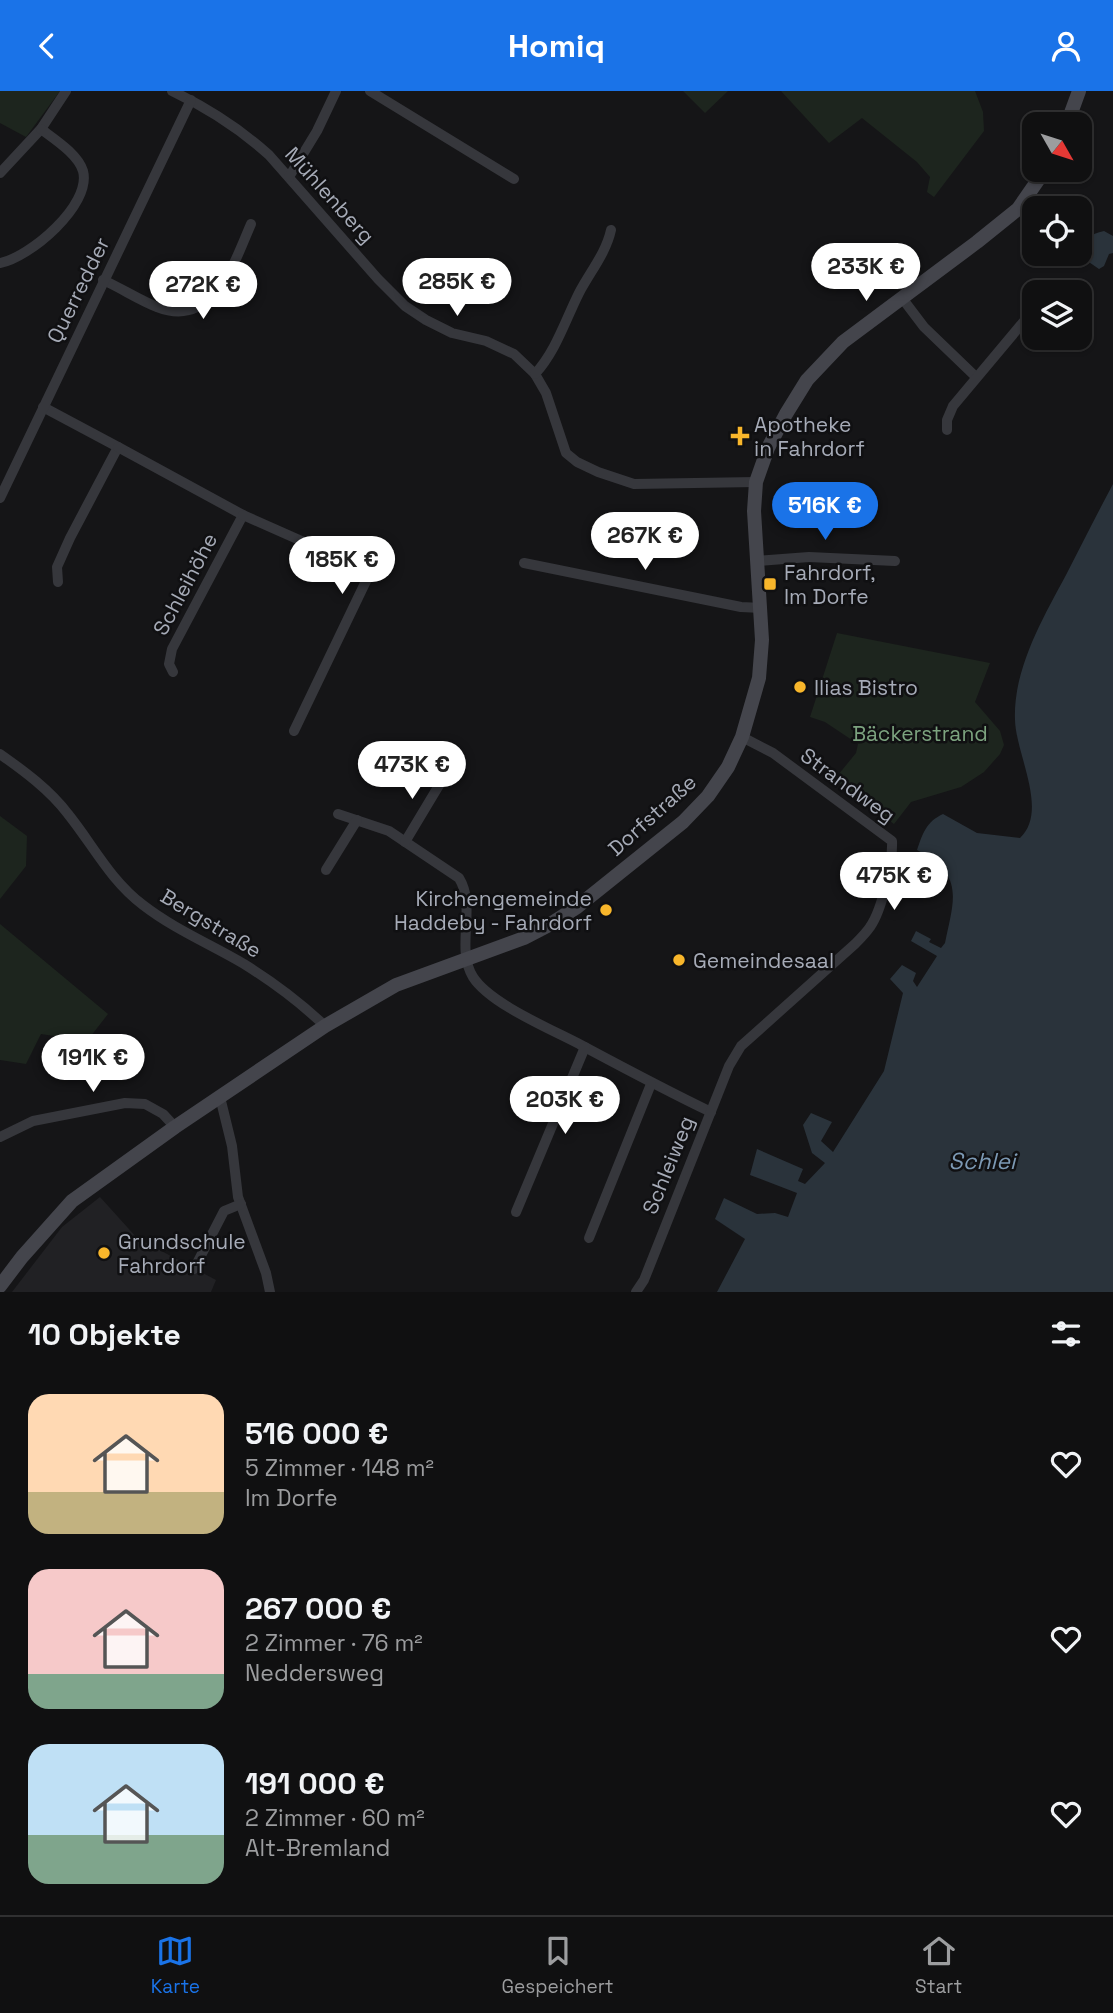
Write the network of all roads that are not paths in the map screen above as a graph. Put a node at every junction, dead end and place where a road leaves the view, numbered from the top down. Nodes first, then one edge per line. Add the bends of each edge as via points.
1 (66, 91) edge
2 (172, 91) edge
3 (336, 91) edge
4 (370, 91) edge
5 (1079, 91) edge
6 (191, 100) junction
7 (1071, 112) edge
8 (41, 129) junction
9 (0, 173) edge
10 (289, 177) junction
11 (514, 179) dead end
12 (1037, 182) edge
13 (251, 224) dead end
14 (611, 230) dead end
15 (0, 264) edge
16 (103, 280) junction
17 (902, 298) junction
18 (1022, 323) edge
19 (535, 374) junction
20 (976, 377) junction
21 (43, 407) junction
22 (947, 430) dead end
23 (118, 447) junction
24 (756, 482) junction
25 (0, 498) edge
26 (243, 515) junction
27 (757, 561) junction
28 (895, 561) dead end
29 (524, 563) dead end
30 (58, 582) dead end
31 (762, 608) junction
32 (173, 672) dead end
33 (294, 731) dead end
34 (742, 737) junction
35 (0, 754) edge
36 (444, 777) dead end
37 (338, 814) dead end
38 (357, 820) junction
39 (405, 842) junction
40 (326, 870) dead end
41 (467, 960) junction
42 (325, 1026) junction
43 (585, 1047) junction
44 (652, 1084) junction
45 (220, 1097) junction
46 (711, 1112) junction
47 (175, 1127) junction
48 (0, 1137) edge
49 (241, 1204) junction
50 (516, 1212) dead end
51 (589, 1238) dead end
52 (194, 1269) dead end
53 (0, 1286) edge
54 (270, 1292) edge
55 (636, 1292) edge

1 - 8 street
2 - 6 street, Mühlenberg
3 - 10 street
4 - 11 street
5 - 7 street
6 - 10 street, Mühlenberg via 251,138
6 - 16 street, Querredder
8 - 9 street
8 - 15 street via 79,164 83,181 78,198 41,241
10 - 19 street, Mühlenberg via 405,306 452,333 486,341 514,355
12 - 17 street, Dorfstraße via 1018,209
13 - 16 street via 222,287 192,309 158,307
14 - 19 street via 548,359
16 - 21 street, Querredder
17 - 20 street via 923,327
17 - 24 street, Dorfstraße via 843,342 807,380 768,448
18 - 20 street
19 - 24 street, Mühlenberg via 566,453 598,472 634,484
20 - 22 street via 953,406
21 - 23 street
21 - 25 street, Querredder
23 - 26 street
23 - 30 street via 57,567
24 - 27 street, Dorfstraße
26 - 32 street, Schleihöhe via 172,649 169,664
26 - 33 street via 367,570 367,579
27 - 28 street via 809,557
27 - 31 street, Dorfstraße
29 - 31 street
31 - 34 street, Dorfstraße via 762,660
34 - 41 street, Dorfstraße via 708,796 673,830 549,925
34 - 46 street, Strandweg via 773,753 892,841 892,852 878,913 870,928 741,1046
35 - 42 street, Bergstraße via 68,813 109,872 141,903 244,964
36 - 39 street
37 - 38 street
38 - 39 street
38 - 40 street
39 - 41 street via 459,878 467,890
41 - 42 street, Dorfstraße via 396,985
41 - 43 street, Schleiweg via 473,977 486,992
42 - 45 street, Dorfstraße
43 - 44 street, Schleiweg
43 - 50 street
44 - 46 street, Schleiweg
44 - 51 street
45 - 47 street, Dorfstraße
45 - 49 street
46 - 55 street, Schleiweg
47 - 48 street via 145,1104 125,1103 33,1121
47 - 53 street, Dorfstraße via 72,1201
49 - 52 street via 224,1211
49 - 54 street

